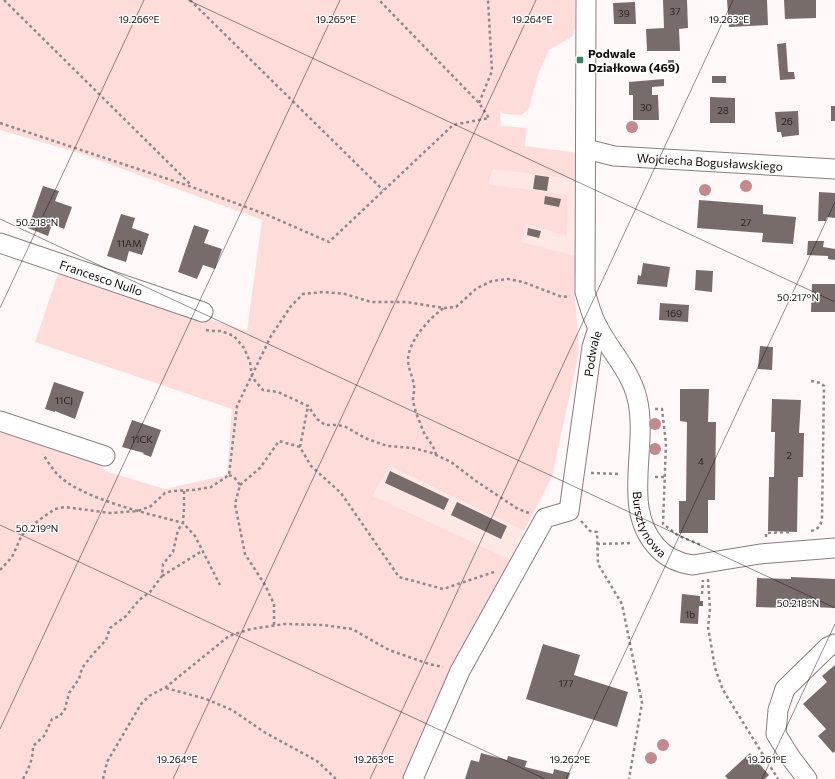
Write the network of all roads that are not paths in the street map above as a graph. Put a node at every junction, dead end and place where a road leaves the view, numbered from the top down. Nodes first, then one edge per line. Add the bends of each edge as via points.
1 (586, 0) edge
2 (586, 149) junction
3 (835, 169) edge
4 (0, 243) edge
5 (204, 320) road end
6 (598, 328) junction
7 (0, 421) edge
8 (104, 456) dead end
9 (835, 548) edge
10 (835, 644) edge
11 (414, 779) edge
12 (807, 779) edge

1 - 2 street, Podwale
2 - 3 street, Wojciecha Bogusławskiego via 614,156
2 - 6 street, Podwale via 585,292
4 - 5 street, Francesco Nullo
6 - 9 street, Bursztynowa via 627,373 638,399 639,508 642,522 653,543 663,553 676,561 693,565 707,555
6 - 11 street, Podwale via 592,347 569,511 545,518 460,671
7 - 8 street
10 - 12 street via 828,647 786,689 778,710 776,734

